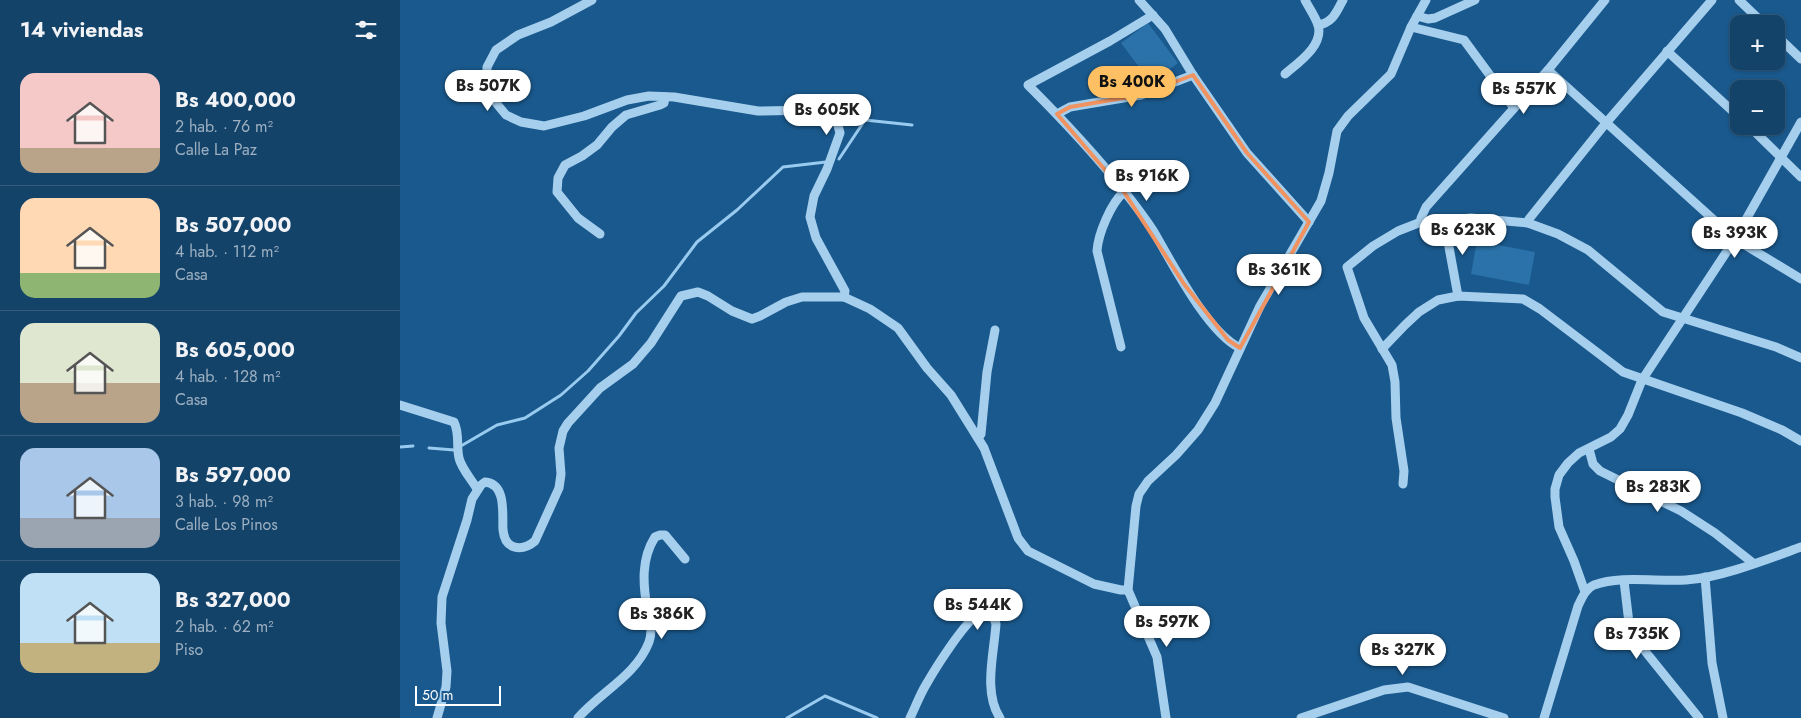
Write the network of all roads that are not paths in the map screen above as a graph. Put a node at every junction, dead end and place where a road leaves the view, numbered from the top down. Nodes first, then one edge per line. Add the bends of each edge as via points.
1 (592, 0) edge
2 (1139, 0) edge
3 (1305, 0) edge
4 (1343, 0) edge
5 (1426, 0) edge
6 (1475, 0) edge
7 (1605, 0) edge
8 (1712, 0) edge
9 (1739, 0) edge
10 (1153, 15) junction
11 (1755, 15) edge
12 (1417, 16) junction
13 (1318, 25) junction
14 (1412, 27) junction
15 (1785, 44) edge
16 (1667, 51) junction
17 (1801, 59) edge
18 (1548, 70) junction
19 (1285, 74) dead end
20 (1193, 76) junction
21 (665, 98) junction
22 (1514, 108) junction
23 (1730, 109) edge
24 (1057, 114) junction
25 (1801, 122) edge
26 (1606, 123) junction
27 (1758, 135) edge
28 (1781, 158) junction
29 (1801, 177) edge
30 (1124, 192) junction
31 (1444, 220) junction
32 (1310, 222) junction
33 (1421, 222) junction
34 (1528, 223) junction
35 (600, 234) dead end
36 (1735, 239) junction
37 (1801, 278) edge
38 (1458, 296) junction
39 (844, 297) junction
40 (1682, 318) junction
41 (995, 330) dead end
42 (1121, 347) dead end
43 (1240, 348) junction
44 (1382, 350) junction
45 (1801, 358) edge
46 (1642, 380) junction
47 (400, 404) edge
48 (978, 438) junction
49 (1801, 442) edge
50 (1589, 449) junction
51 (1403, 484) dead end
52 (477, 489) junction
53 (1801, 547) edge
54 (685, 559) dead end
55 (1754, 563) junction
56 (1705, 577) junction
57 (1624, 581) junction
58 (1128, 590) junction
59 (1585, 592) junction
60 (437, 718) edge
61 (578, 718) edge
62 (910, 718) edge
63 (1000, 718) edge
64 (1166, 718) edge
65 (1301, 718) edge
66 (1504, 718) edge
67 (1544, 718) edge
68 (1699, 718) edge
69 (1722, 718) edge

1 - 21 street via 518,35 496,50 487,67 492,98 506,115 521,122 544,126 627,100 649,96
2 - 10 street
3 - 13 street
4 - 13 street via 1332,20
5 - 12 street
6 - 12 street via 1435,18
7 - 18 street
8 - 16 street
9 - 11 street
10 - 20 street
10 - 24 street via 1028,84
12 - 14 street
13 - 19 street via 1317,41 1305,57
14 - 22 street via 1464,40
14 - 32 street via 1391,74 1337,131 1321,201
15 - 17 street
16 - 23 street
16 - 26 street
18 - 22 street
18 - 26 street
20 - 24 street via 1141,95 1070,107
20 - 32 street via 1248,153
21 - 35 street via 660,105 626,115 597,145 565,165 558,178 557,192 578,218
21 - 39 street via 758,111 815,110 828,114 837,122 840,133 814,196 810,217 816,238 845,291
22 - 33 street via 1426,207
24 - 30 street
25 - 28 street
26 - 34 street
26 - 36 street
27 - 28 street
28 - 29 street
28 - 36 street
30 - 42 street via 1105,222 1097,251
30 - 43 street via 1153,230 1184,284 1213,324
31 - 33 street
31 - 34 street via 1471,218
31 - 38 street
32 - 43 street via 1260,306
33 - 44 street via 1373,246 1347,267 1364,318
34 - 40 street via 1588,250 1663,312
36 - 37 street
36 - 40 street
38 - 44 street via 1438,300 1419,312
38 - 46 street via 1523,300 1540,309 1623,372
39 - 48 street via 870,309 898,328 926,368 951,395
39 - 52 street via 802,297 752,319 698,292 681,296 651,343 633,364 600,388 563,432 558,448 559,488 535,541 528,547 515,548 503,532 500,492 486,482
40 - 45 street
40 - 46 street
41 - 48 street
43 - 58 street via 1215,403 1198,430 1139,494
44 - 51 street via 1392,365 1395,382
46 - 49 street via 1742,413
46 - 50 street via 1620,429 1611,438
47 - 52 street via 454,422 458,430 459,460
48 - 58 street via 1018,538 1028,550 1094,584
50 - 55 street via 1593,464 1600,471 1681,511
50 - 59 street via 1568,463 1559,475 1555,489 1559,527
52 - 60 street via 442,597 441,622 447,671
53 - 55 street
54 - 61 street via 665,536 655,537 646,558 643,580 651,633 648,643 634,668
55 - 56 street
56 - 57 street
56 - 69 street via 1712,663
57 - 59 street via 1609,581 1592,586
57 - 68 street via 1632,635
58 - 64 street via 1157,657
59 - 67 street
62 - 63 street via 926,683 952,645 969,623 978,615 985,614 992,616 996,624 992,694 994,709
65 - 66 street via 1384,690 1408,687

